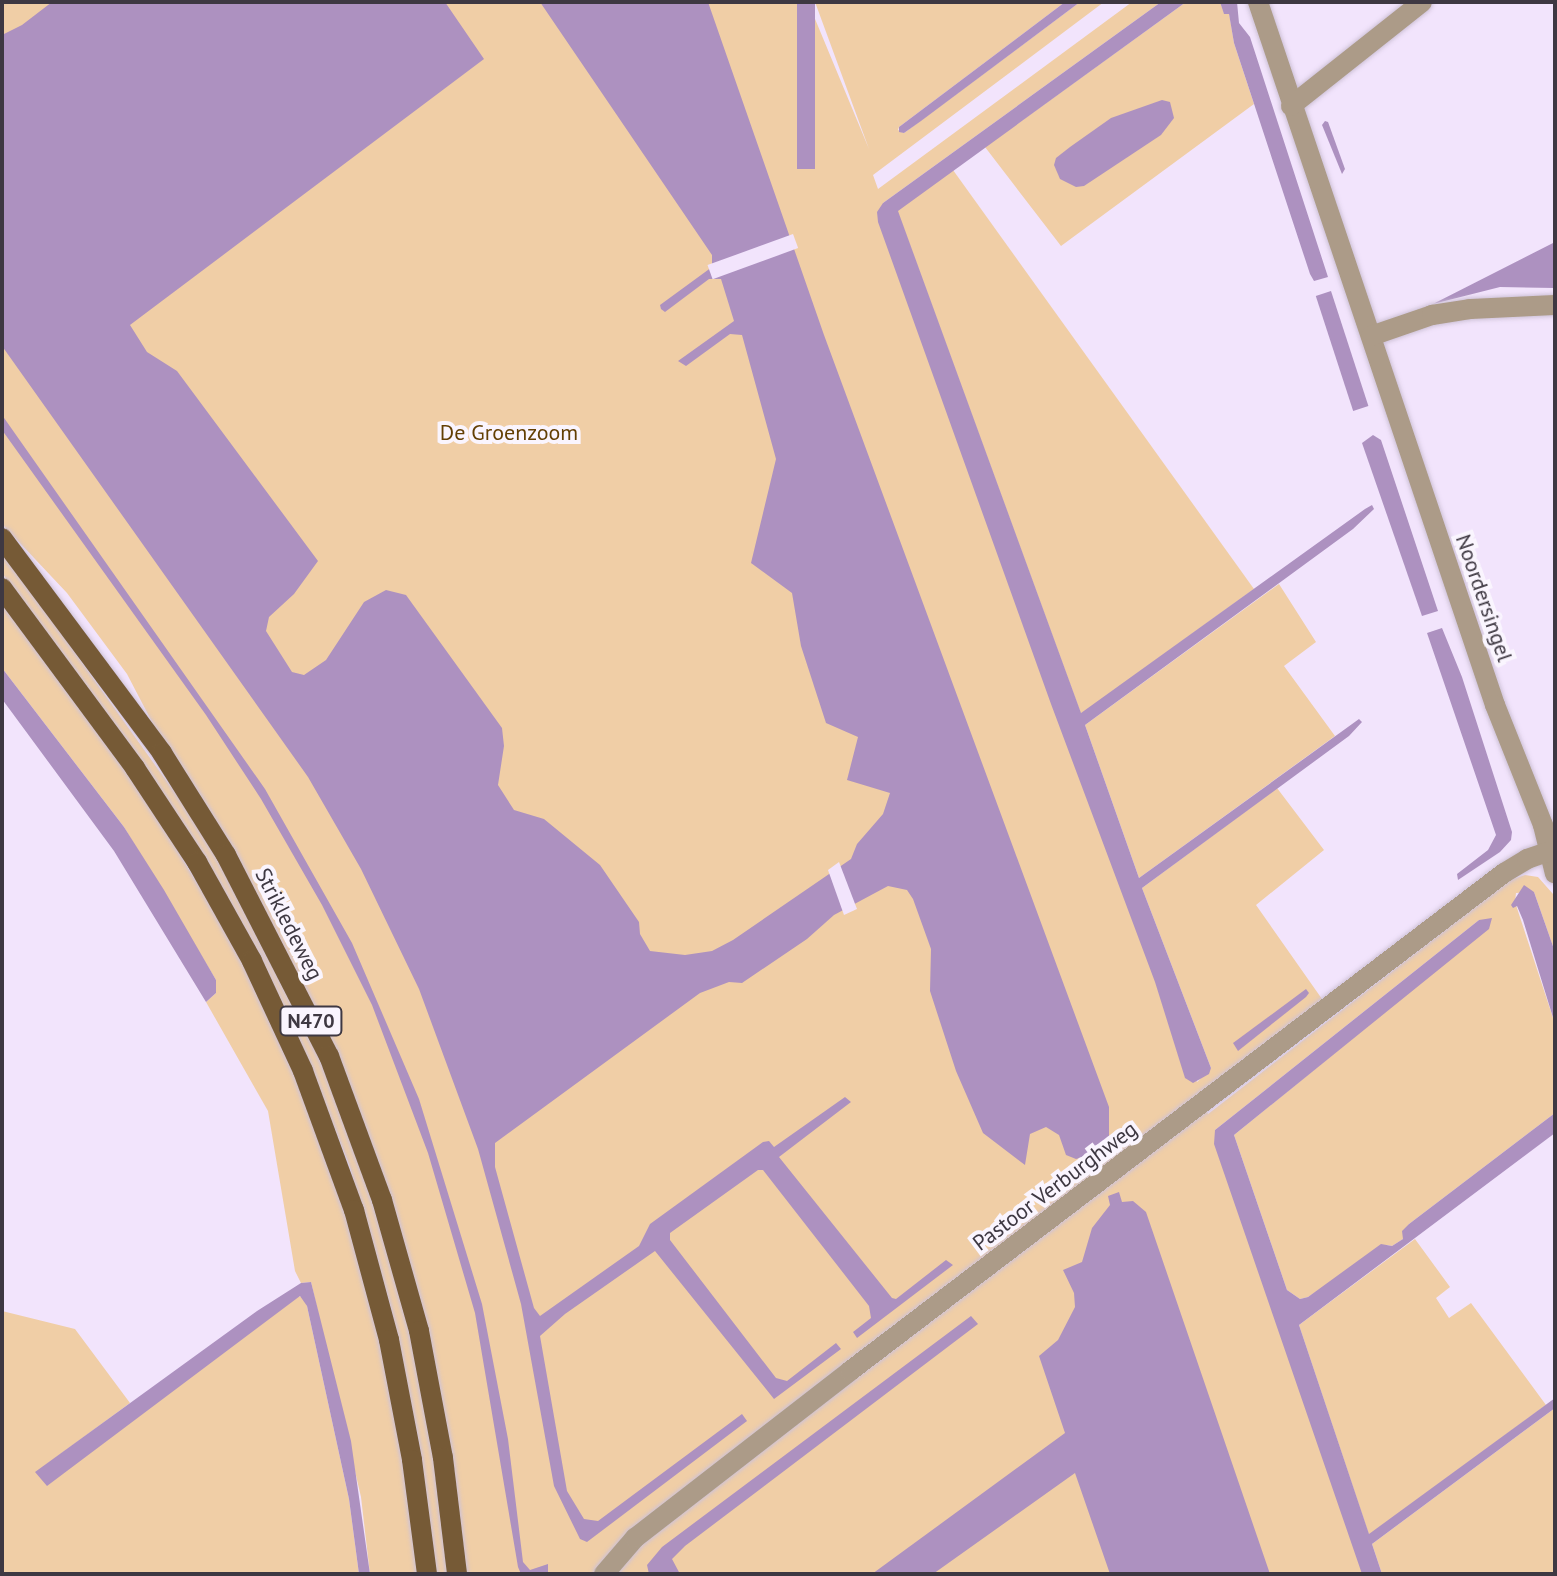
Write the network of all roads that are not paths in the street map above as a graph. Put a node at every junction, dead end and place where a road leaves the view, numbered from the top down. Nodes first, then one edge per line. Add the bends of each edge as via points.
1 (1258, 2) edge
2 (1422, 2) edge
3 (1291, 106) junction
4 (1555, 305) edge
5 (1371, 336) junction
6 (2, 538) edge
7 (2, 588) edge
8 (1549, 823) edge
9 (1547, 852) junction
10 (1555, 874) edge
11 (427, 1574) edge
12 (457, 1574) edge
13 (604, 1574) edge

1 - 3 street, Noordersingel
2 - 3 street
3 - 5 street, Noordersingel
4 - 5 street via 1445,313
5 - 8 street, Noordersingel via 1495,705
6 - 12 main road, Strikledeweg / N470 via 162,753 226,855 329,1056 382,1200 419,1331 443,1458
7 - 11 main road, N470 via 197,862 252,961 303,1071 354,1210 389,1340
8 - 9 street, Noordersingel
9 - 10 street, Noordersingel
9 - 13 street, Pastoor Verburghweg via 1504,873 815,1398 635,1538

